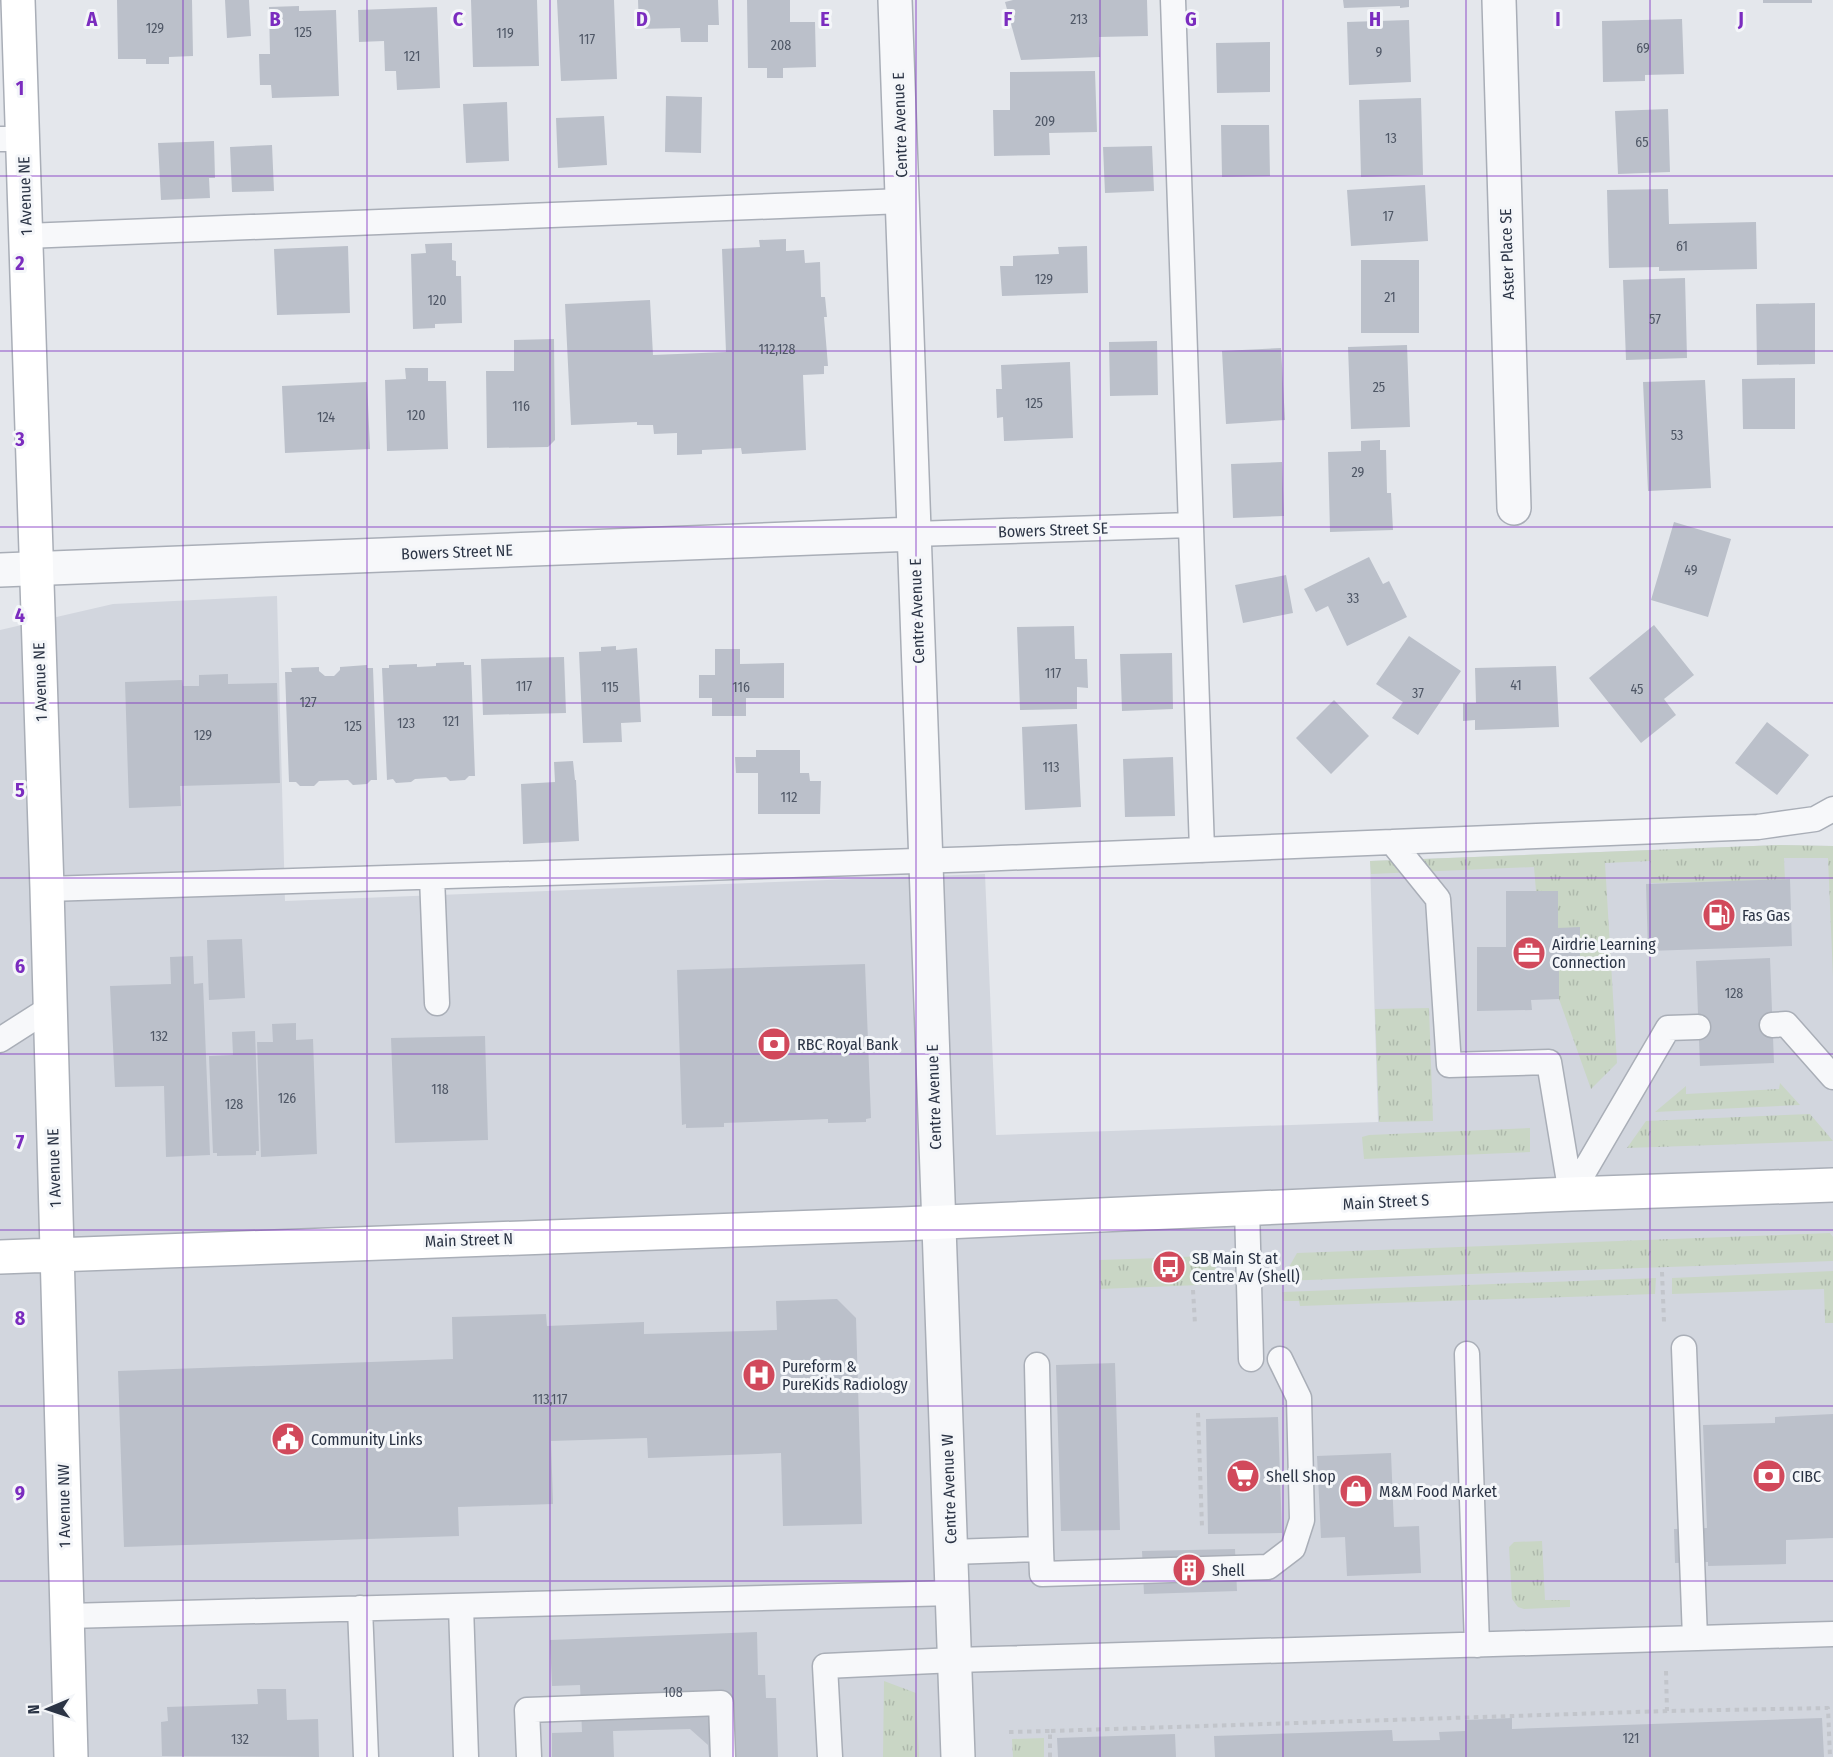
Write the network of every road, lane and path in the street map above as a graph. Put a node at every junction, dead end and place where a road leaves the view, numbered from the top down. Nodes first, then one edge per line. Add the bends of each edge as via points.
1 (18, 0) edge
2 (895, 0) edge
3 (1173, 0) edge
4 (1499, 0) edge
5 (11, 139) edge
6 (903, 201) junction
7 (27, 236) junction
8 (1514, 508) dead end
9 (1191, 525) junction
10 (914, 534) junction
11 (36, 569) junction
12 (0, 570) edge
13 (1833, 809) edge
14 (1392, 842) junction
15 (1202, 850) junction
16 (926, 861) junction
17 (432, 877) junction
18 (46, 889) junction
19 (437, 1003) dead end
20 (50, 1008) junction
21 (1772, 1025) dead end
22 (1698, 1027) dead end
23 (0, 1040) edge
24 (1833, 1077) edge
25 (1833, 1185) edge
26 (1571, 1194) junction
27 (1247, 1209) junction
28 (938, 1222) junction
29 (57, 1256) junction
30 (0, 1257) edge
31 (1193, 1290) dead end
32 (1195, 1324) dead end
33 (1684, 1348) dead end
34 (1467, 1354) dead end
35 (1251, 1359) dead end
36 (1280, 1359) dead end
37 (1037, 1365) dead end
38 (1198, 1413) dead end
39 (1202, 1527) dead end
40 (1041, 1549) junction
41 (951, 1552) junction
42 (952, 1593) junction
43 (461, 1606) junction
44 (360, 1608) junction
45 (67, 1616) junction
46 (1833, 1634) edge
47 (1695, 1638) junction
48 (1477, 1645) junction
49 (955, 1660) junction
50 (1050, 1731) junction
51 (1010, 1732) dead end
52 (1831, 1754) edge
53 (71, 1757) edge
54 (366, 1757) edge
55 (466, 1757) edge
56 (529, 1757) edge
57 (723, 1757) edge
58 (830, 1757) edge
59 (958, 1757) edge
60 (1050, 1757) edge

1 - 5 main road, 1 Avenue NE
2 - 6 street, Centre Avenue E
3 - 9 lane
4 - 8 street, Aster Place SE
5 - 7 main road, 1 Avenue NE
6 - 7 lane
6 - 10 street, Centre Avenue E
7 - 11 main road, 1 Avenue NE
9 - 10 lane, Bowers Street SE
9 - 15 lane
10 - 11 street, Bowers Street NE
10 - 16 street, Centre Avenue E
11 - 12 street, Bowers Street NE
11 - 18 main road, 1 Avenue NE
13 - 14 lane via 1815,819 1758,827
14 - 15 lane
14 - 26 lane via 1438,899 1449,1065 1549,1062
15 - 16 lane
16 - 17 lane
16 - 28 street, Centre Avenue E
17 - 18 lane
17 - 19 lane
18 - 20 main road, 1 Avenue NE
20 - 23 lane
20 - 29 main road, 1 Avenue NE
21 - 24 lane via 1786,1024
22 - 26 lane via 1668,1028
25 - 26 main road, Main Street S
26 - 27 main road, Main Street S
27 - 28 main road, Main Street S
27 - 35 lane
28 - 29 main road, Main Street N
28 - 41 street, Centre Avenue W
29 - 30 main road, Main Street N
29 - 45 main road, 1 Avenue NW
31 - 32 path
33 - 47 lane
34 - 48 lane
36 - 40 lane via 1299,1398 1302,1520 1293,1548 1268,1567 1042,1575
37 - 40 lane
38 - 39 path
40 - 41 lane
41 - 42 street, Centre Avenue W
42 - 43 lane
42 - 49 street, Centre Avenue W
43 - 44 lane
43 - 55 lane
44 - 45 lane
44 - 54 lane
45 - 53 main road, 1 Avenue NW
46 - 47 lane
47 - 48 lane
48 - 49 lane
49 - 58 lane via 825,1666
49 - 59 street, Centre Avenue W
50 - 51 path
50 - 52 path via 1828,1708
50 - 60 path
56 - 57 lane via 527,1710 721,1703

